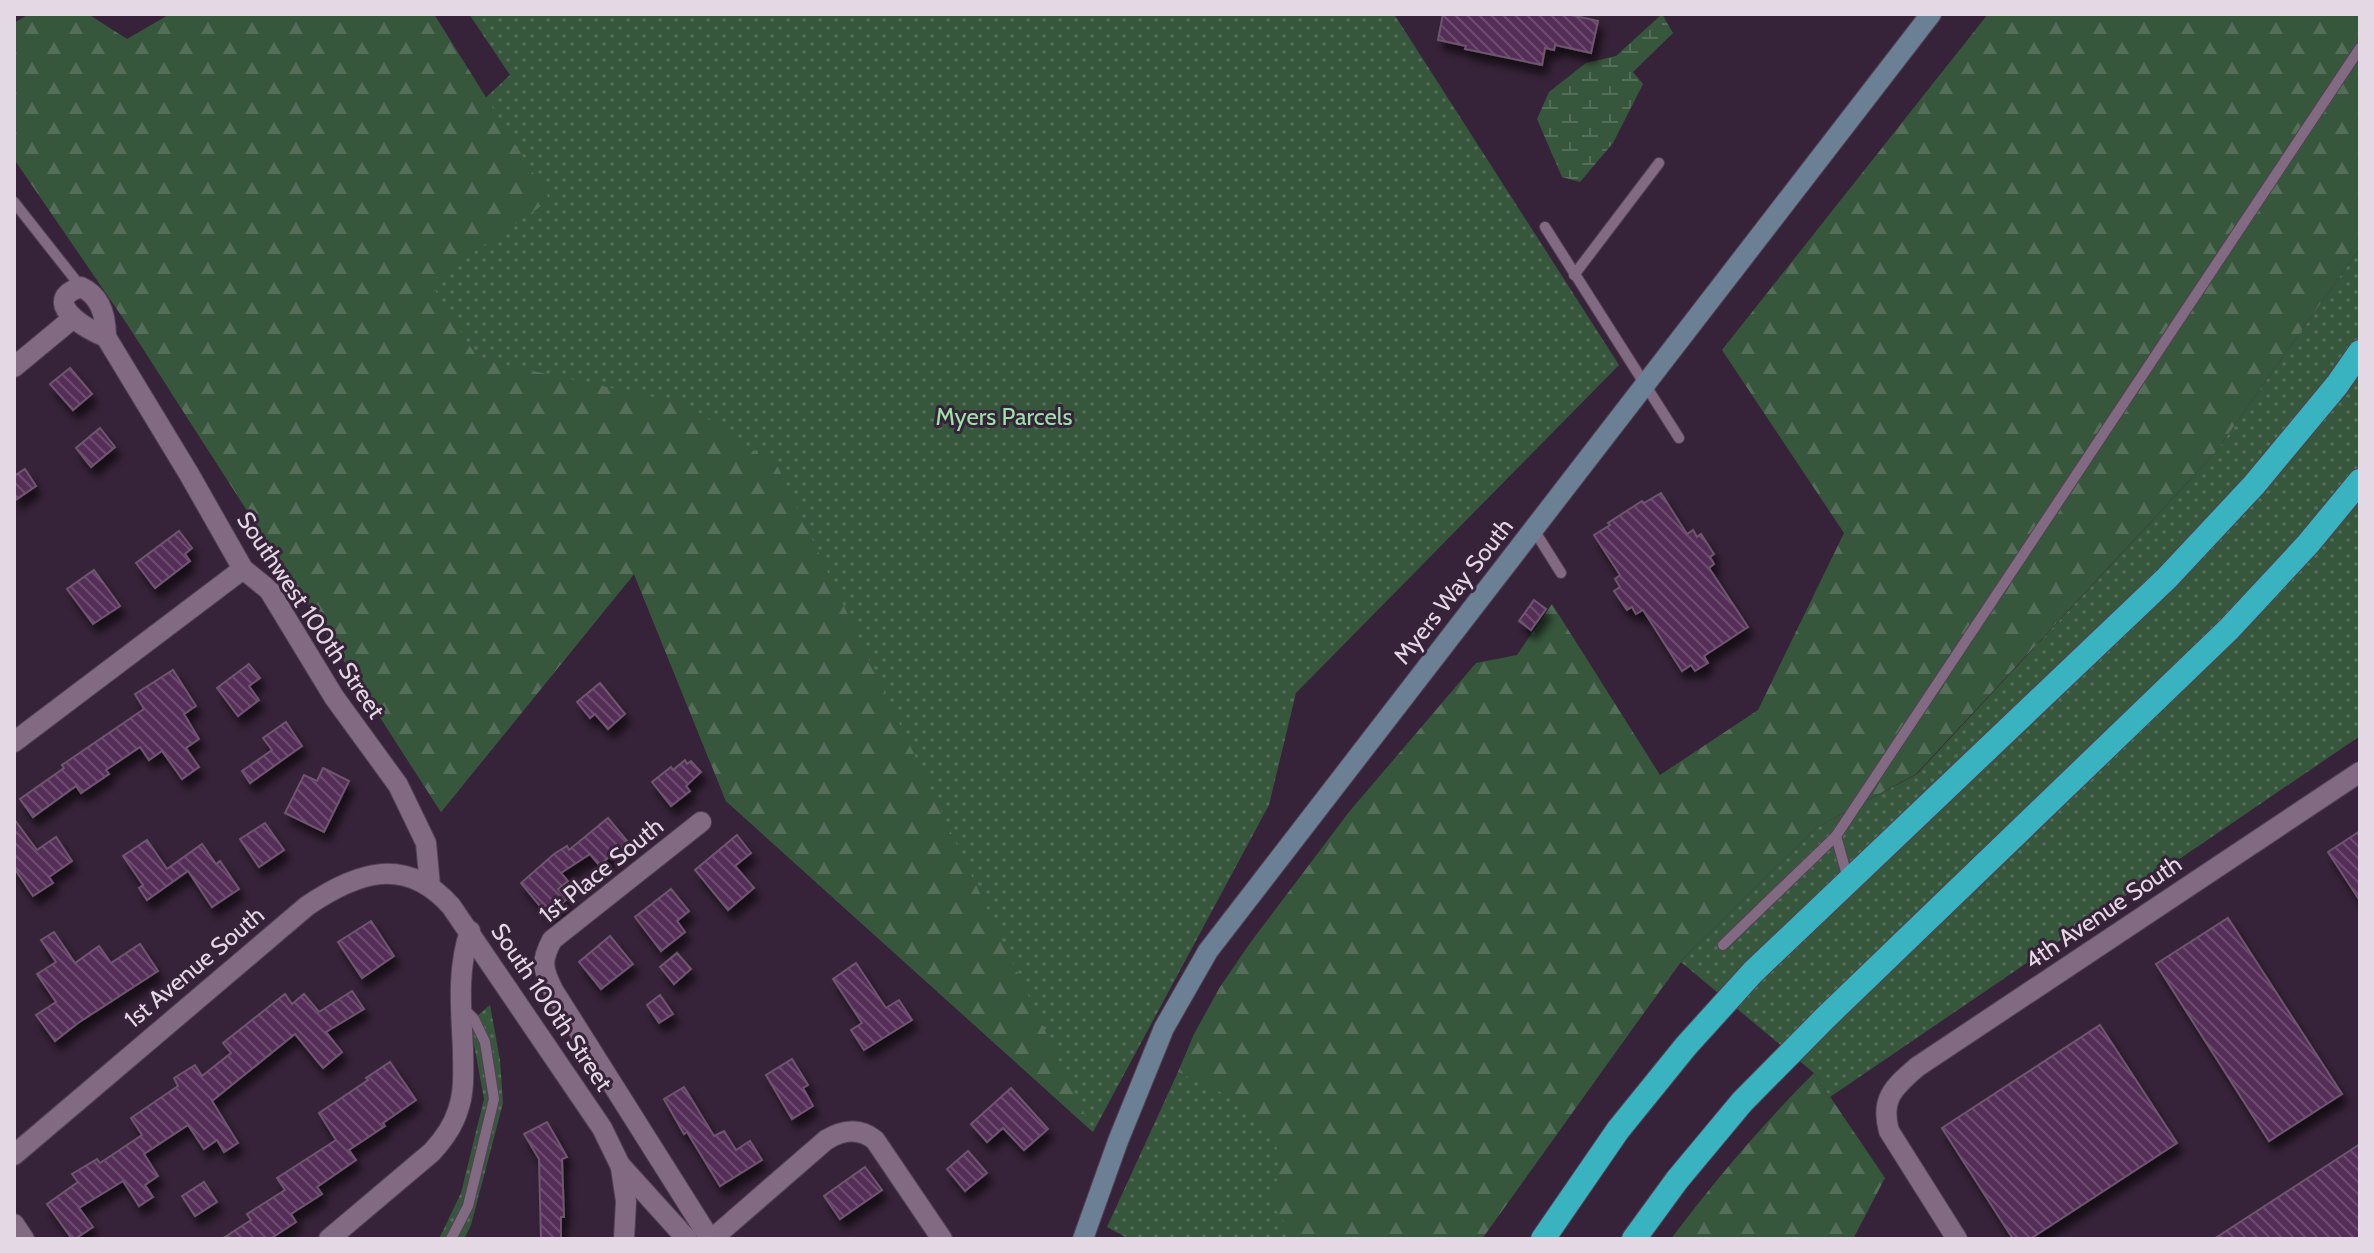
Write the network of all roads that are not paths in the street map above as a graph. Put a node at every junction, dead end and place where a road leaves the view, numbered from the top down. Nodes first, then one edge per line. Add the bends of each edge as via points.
1 (1931, 14) edge
2 (2360, 48) edge
3 (1659, 163) dead end
4 (14, 202) edge
5 (1545, 227) dead end
6 (1574, 275) junction
7 (81, 287) junction
8 (72, 319) junction
9 (106, 337) junction
10 (2360, 352) edge
11 (14, 367) edge
12 (1644, 387) junction
13 (1679, 438) dead end
14 (2360, 481) edge
15 (1534, 530) junction
16 (243, 569) junction
17 (1561, 573) dead end
18 (14, 742) edge
19 (2360, 772) edge
20 (701, 822) dead end
21 (1836, 836) junction
22 (1849, 881) junction
23 (430, 886) junction
24 (470, 931) junction
25 (1723, 945) dead end
26 (543, 964) joint
27 (461, 1007) junction
28 (14, 1155) edge
29 (620, 1165) junction
30 (14, 1224) edge
31 (24, 1239) edge
32 (329, 1239) edge
33 (451, 1239) edge
34 (624, 1239) edge
35 (687, 1239) edge
36 (711, 1239) edge
37 (942, 1239) edge
38 (1083, 1239) edge
39 (1543, 1239) edge
40 (1634, 1239) edge
41 (1957, 1239) edge

1 - 12 main road, Myers Way South
2 - 21 lane
3 - 6 lane
4 - 7 lane, Southwest 100th Street
5 - 6 lane
6 - 12 lane
7 - 8 street via 66,297
7 - 9 street, Southwest 100th Street via 98,301
8 - 9 street
8 - 11 street
9 - 16 street, Southwest 100th Street
10 - 22 highway via 2254,485 2167,578
12 - 13 lane
12 - 15 main road, Myers Way South
14 - 40 highway via 2229,629 1742,1102
15 - 17 lane
15 - 38 main road, Myers Way South via 1208,951 1164,1028
16 - 18 street
16 - 23 street, Southwest 100th Street via 269,590 334,697 398,785 426,843
19 - 41 street, 4th Avenue South via 1917,1067 1893,1090 1885,1117 1889,1131
20 - 26 street, 1st Place South via 552,940
21 - 22 lane
21 - 25 lane
22 - 39 highway via 1753,972 1686,1046 1618,1130
23 - 24 street, South 100th Street
23 - 28 street, 1st Avenue South via 406,875 380,873 323,895
24 - 27 street via 463,952
24 - 29 street, South 100th Street via 602,1128
26 - 36 street, South 100th Street via 553,990
27 - 32 street via 464,1086 446,1137
27 - 33 lane via 485,1042 494,1099 468,1206
29 - 34 street, South 100th Street via 626,1201
29 - 35 street, South 100th Street
30 - 31 street
36 - 37 street via 826,1140 856,1131 875,1140

